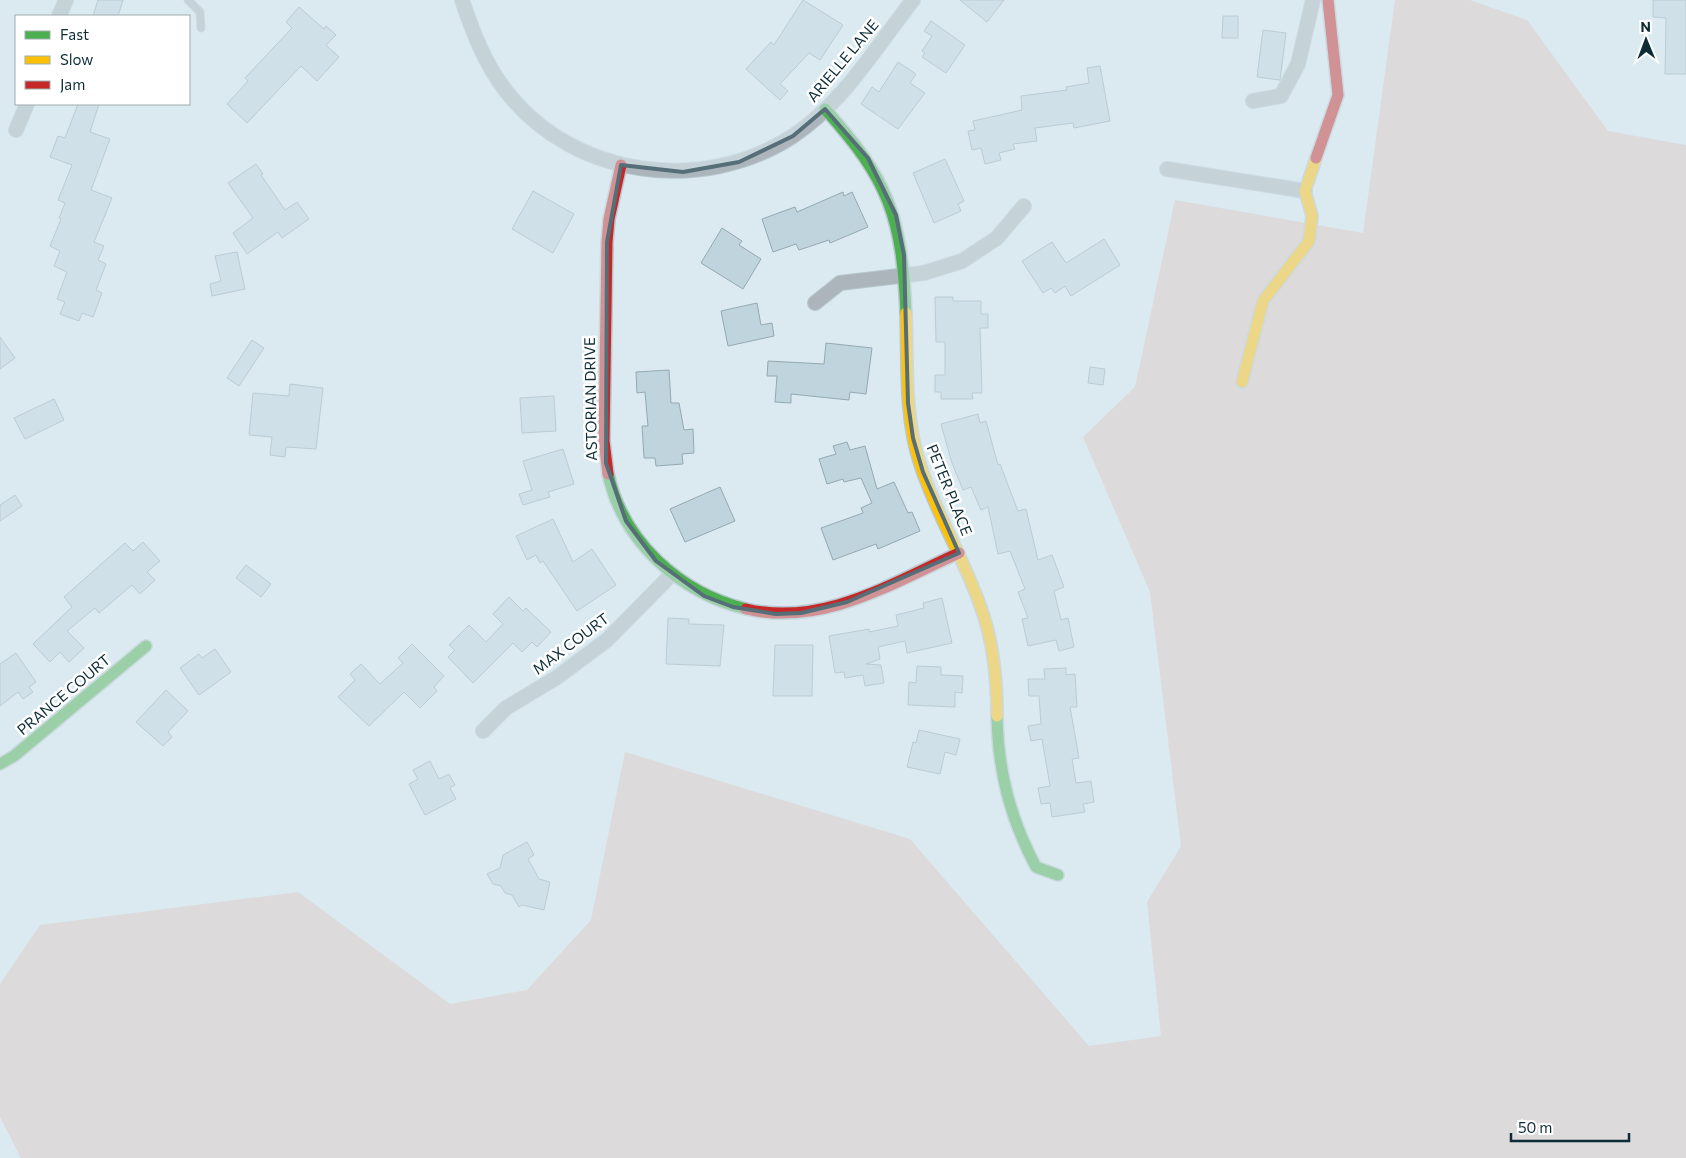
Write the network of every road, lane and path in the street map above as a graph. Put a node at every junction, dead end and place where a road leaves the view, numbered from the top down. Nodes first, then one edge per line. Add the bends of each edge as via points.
1 (66, 0) edge
2 (188, 0) edge
3 (462, 0) edge
4 (913, 0) edge
5 (1313, 0) edge
6 (1328, 0) edge
7 (60, 15) edge
8 (202, 28) dead end
9 (1253, 101) dead end
10 (26, 105) edge
11 (825, 109) junction
12 (16, 130) dead end
13 (621, 165) junction
14 (1166, 169) dead end
15 (1304, 190) junction
16 (1024, 206) dead end
17 (905, 275) junction
18 (815, 303) dead end
19 (1242, 382) dead end
20 (958, 553) junction
21 (671, 575) junction
22 (146, 646) dead end
23 (483, 731) dead end
24 (0, 764) edge
25 (1058, 875) dead end

1 - 7 street
2 - 8 lane via 200,12
3 - 13 street, ARIELLE LANE via 489,67 525,112 571,145
4 - 11 street, ARIELLE LANE
5 - 9 street via 1298,64 1281,96
6 - 15 street via 1338,95
10 - 12 street
11 - 13 street, ARIELLE LANE via 793,136 739,162 683,172
11 - 17 street, PETER PLACE via 868,158 888,194 900,233
13 - 21 street, ASTORIAN DRIVE via 607,242 606,463 613,493 626,522 641,545
14 - 15 street
15 - 19 street via 1312,216 1309,241 1263,301
16 - 17 street via 1011,224 980,251 944,268
17 - 18 street via 840,283
17 - 20 street, PETER PLACE via 908,403 913,438 923,472
20 - 21 street, ASTORIAN DRIVE via 847,602 801,613 776,614 733,607 693,590
20 - 25 street, PETER PLACE via 978,599 993,651 999,696 999,756 1012,816 1036,867
21 - 23 street, MAX COURT via 607,640 556,678 506,708
22 - 24 street, PRANCE COURT via 14,756

